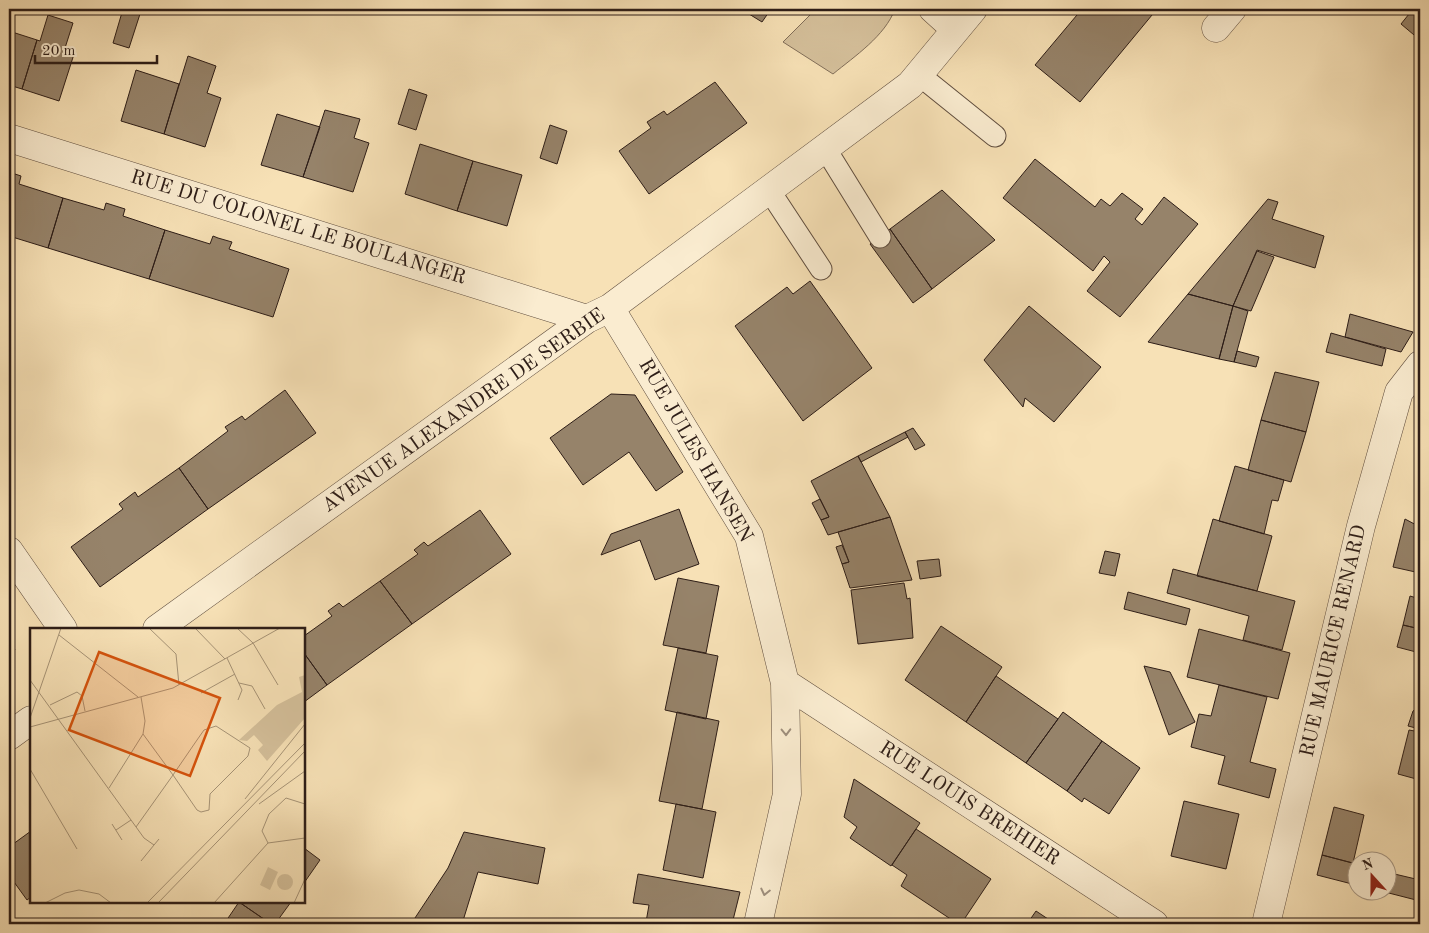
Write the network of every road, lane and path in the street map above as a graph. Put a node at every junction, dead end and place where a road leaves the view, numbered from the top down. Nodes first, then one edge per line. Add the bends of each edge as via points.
1 (933, 9) edge
2 (973, 9) edge
3 (955, 29) junction
4 (918, 74) junction
5 (995, 136) dead end
6 (9, 138) edge
7 (825, 148) junction
8 (769, 190) junction
9 (880, 237) dead end
10 (821, 269) dead end
11 (599, 313) junction
12 (1420, 365) edge
13 (9, 550) edge
14 (62, 628) edge
15 (158, 628) edge
16 (785, 683) junction
17 (30, 721) edge
18 (9, 736) edge
19 (758, 924) edge
20 (1154, 924) edge
21 (1266, 924) edge

1 - 3 street
2 - 3 street, AVENUE ALEXANDRE DE SERBIE
3 - 4 street, AVENUE ALEXANDRE DE SERBIE
4 - 5 lane
4 - 7 street, AVENUE ALEXANDRE DE SERBIE via 910,85
6 - 11 street, RUE DU COLONEL LE BOULANGER
7 - 8 street, AVENUE ALEXANDRE DE SERBIE
7 - 9 lane
8 - 10 lane
8 - 11 street, AVENUE ALEXANDRE DE SERBIE
11 - 15 street, AVENUE ALEXANDRE DE SERBIE
11 - 16 street, RUE JULES HANSEN via 749,536
12 - 21 street, RUE MAURICE RENARD via 1399,392 1361,526
13 - 14 street
16 -> 19 street, RUE JULES HANSEN via 787,794
16 - 20 street, RUE LOUIS BREHIER
17 - 18 street

